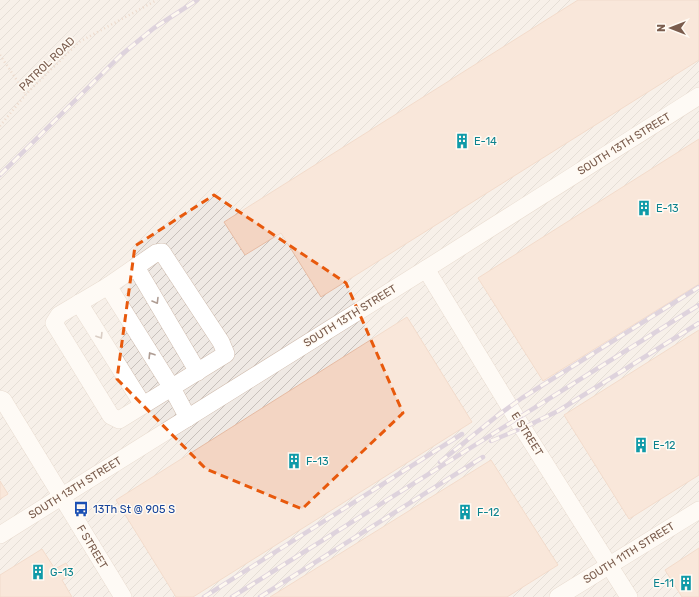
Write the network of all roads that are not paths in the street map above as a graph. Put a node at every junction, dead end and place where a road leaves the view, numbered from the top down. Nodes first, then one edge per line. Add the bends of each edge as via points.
1 (699, 96) edge
2 (136, 267) junction
3 (426, 269) junction
4 (108, 286) junction
5 (79, 303) junction
6 (198, 372) junction
7 (172, 388) junction
8 (0, 399) edge
9 (143, 406) junction
10 (188, 418) junction
11 (62, 497) junction
12 (699, 510) edge
13 (0, 535) edge
14 (610, 565) junction
15 (123, 597) edge
16 (558, 597) edge
17 (630, 597) edge

1 - 3 lane, SOUTH 13TH STREET
2 - 4 lane
2 -> 6 lane
2 - 6 lane via 156,253 162,252 221,342 226,354
3 - 10 lane, SOUTH 13TH STREET
3 - 14 lane, E STREET
4 - 5 lane
7 -> 4 lane
5 -> 9 lane
5 - 9 lane via 59,315 54,323 111,416 119,420
6 - 7 lane
7 - 9 lane
7 - 10 lane
8 - 11 lane, F STREET via 3,400
10 - 11 lane, SOUTH 13TH STREET
11 - 13 lane, SOUTH 13TH STREET
11 - 15 lane, F STREET
12 - 14 lane, SOUTH 11TH STREET
14 - 16 lane, SOUTH 11TH STREET
14 - 17 lane, E STREET

